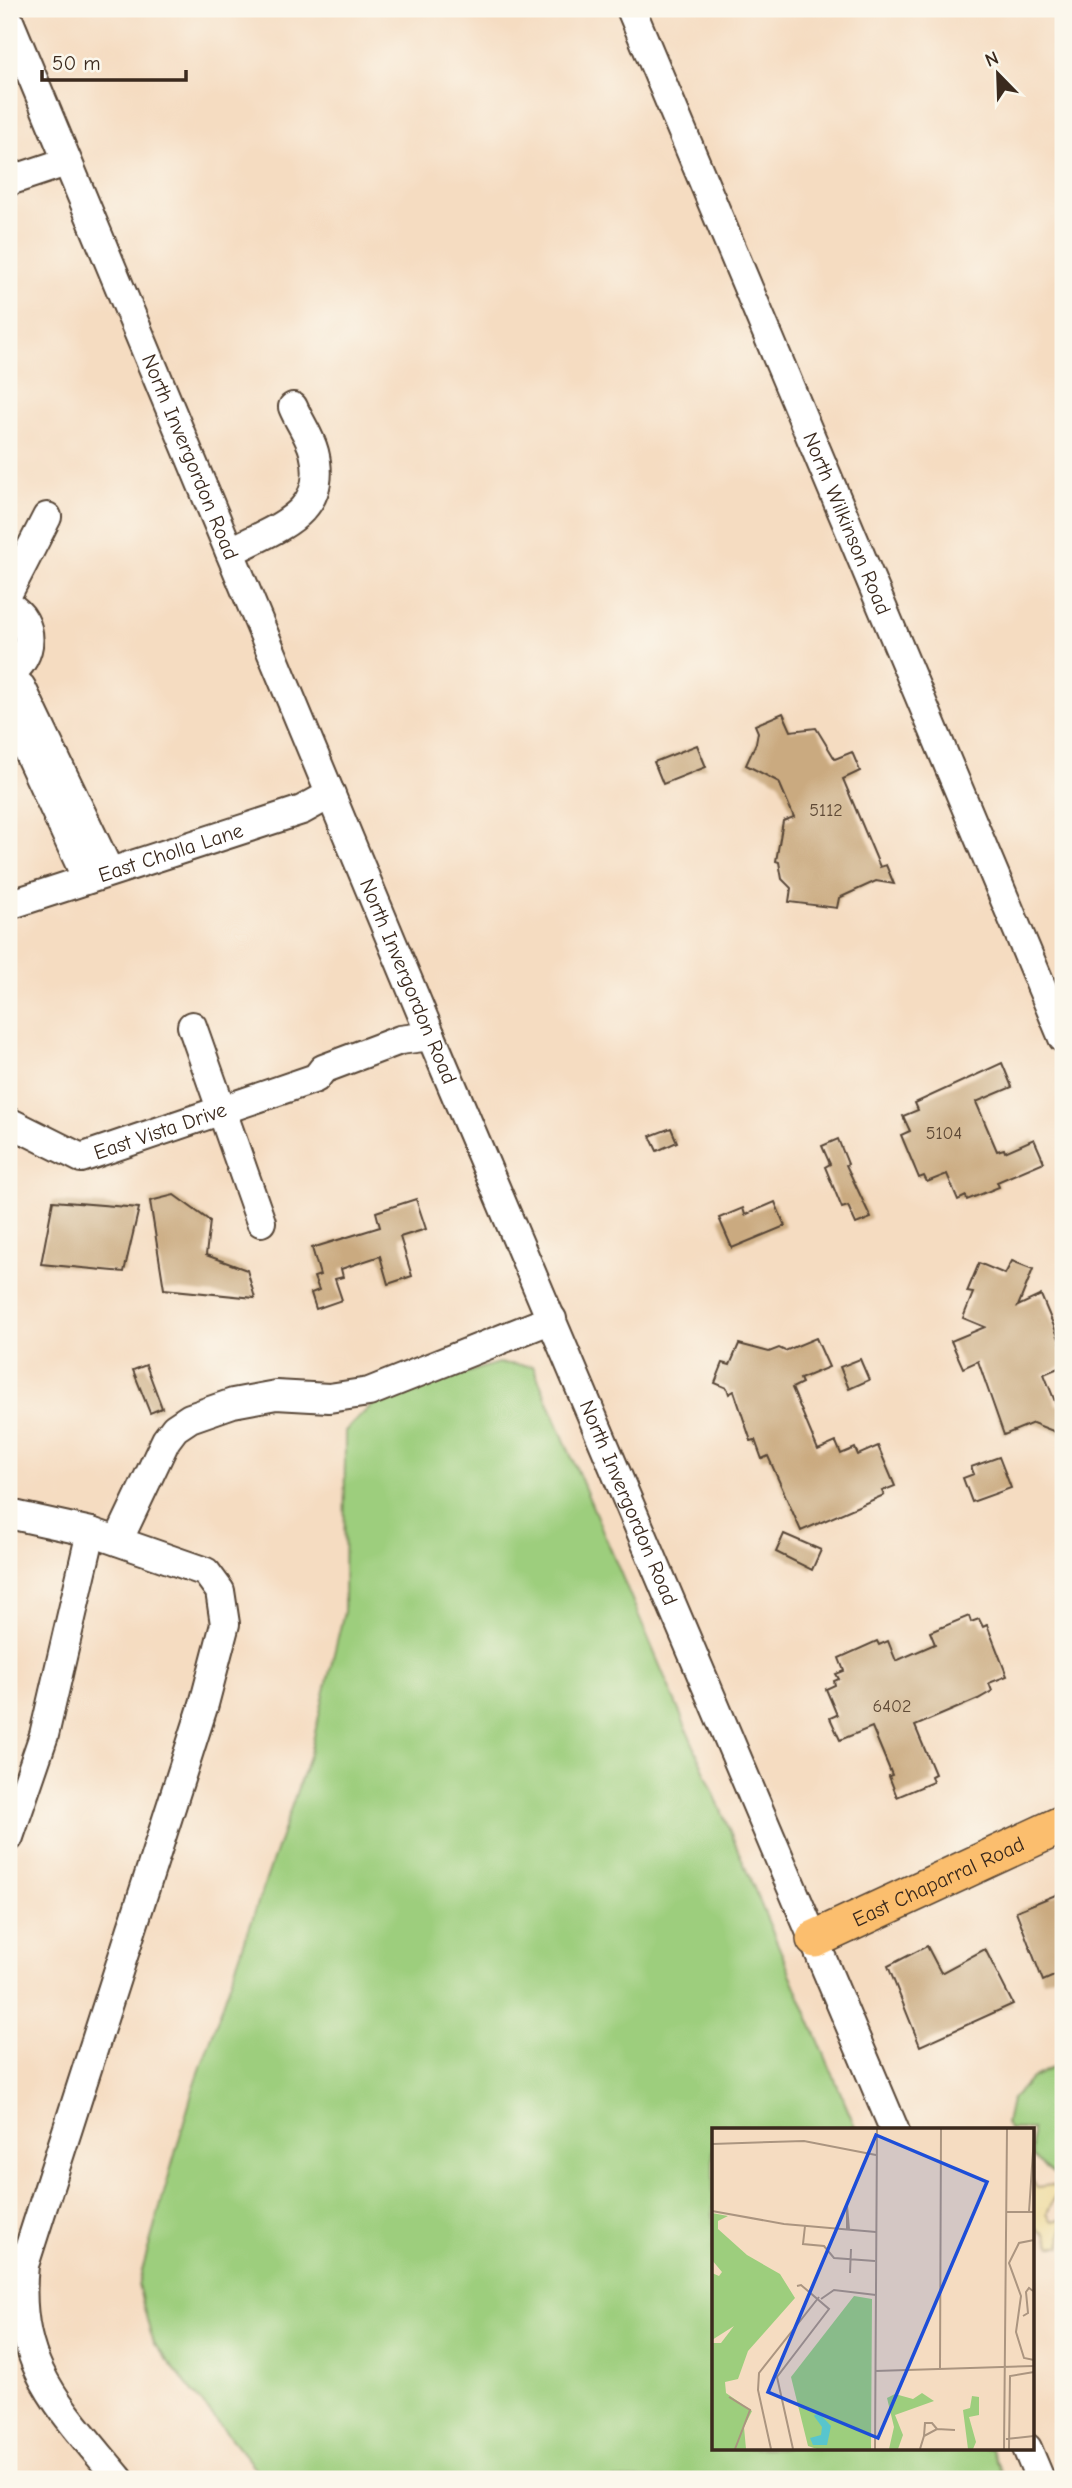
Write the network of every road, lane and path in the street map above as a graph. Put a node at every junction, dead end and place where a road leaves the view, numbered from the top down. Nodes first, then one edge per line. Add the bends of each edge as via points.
1 (631, 9) edge
2 (9, 21) edge
3 (66, 162) junction
4 (9, 181) edge
5 (293, 407) dead end
6 (47, 517) dead end
7 (230, 552) junction
8 (9, 591) edge
9 (9, 606) edge
10 (9, 676) edge
11 (9, 711) edge
12 (331, 794) junction
13 (98, 875) junction
14 (9, 905) edge
15 (192, 1026) dead end
16 (431, 1036) junction
17 (1063, 1038) edge
18 (221, 1111) junction
19 (9, 1122) edge
20 (261, 1222) dead end
21 (552, 1319) junction
22 (9, 1514) edge
23 (90, 1532) junction
24 (118, 1541) junction
25 (1063, 1824) edge
26 (9, 1837) edge
27 (815, 1940) junction
28 (894, 2128) edge
29 (1028, 2450) edge
30 (119, 2479) edge
31 (1040, 2479) edge

1 - 17 street, North Wilkinson Road
2 - 3 street, North Invergordon Road
3 - 4 street
3 - 7 street, North Invergordon Road
5 - 7 street via 314,450 317,477 310,500 301,514
6 - 8 street
7 - 12 street, North Invergordon Road
9 - 10 street via 23,619 29,645 25,658
10 - 13 street via 21,687
11 - 13 street
12 - 13 street, East Cholla Lane via 303,810
12 - 16 street, North Invergordon Road
13 - 14 street, East Cholla Lane
15 - 18 street
16 - 18 street, East Vista Drive via 399,1059 327,1084 316,1079
16 - 21 street, North Invergordon Road
18 - 19 street, East Vista Drive via 81,1158
18 - 20 street
21 - 24 street via 369,1392 329,1398 295,1394 254,1398 190,1418 166,1440
21 - 27 street, North Invergordon Road
22 - 23 street
23 - 24 street
23 - 26 street via 44,1735
24 - 30 street via 206,1572 220,1591 225,1624 204,1703 24,2265 21,2295 36,2368 57,2404
25 - 27 main road, East Chaparral Road
27 - 28 street, North Invergordon Road
29 - 31 street

